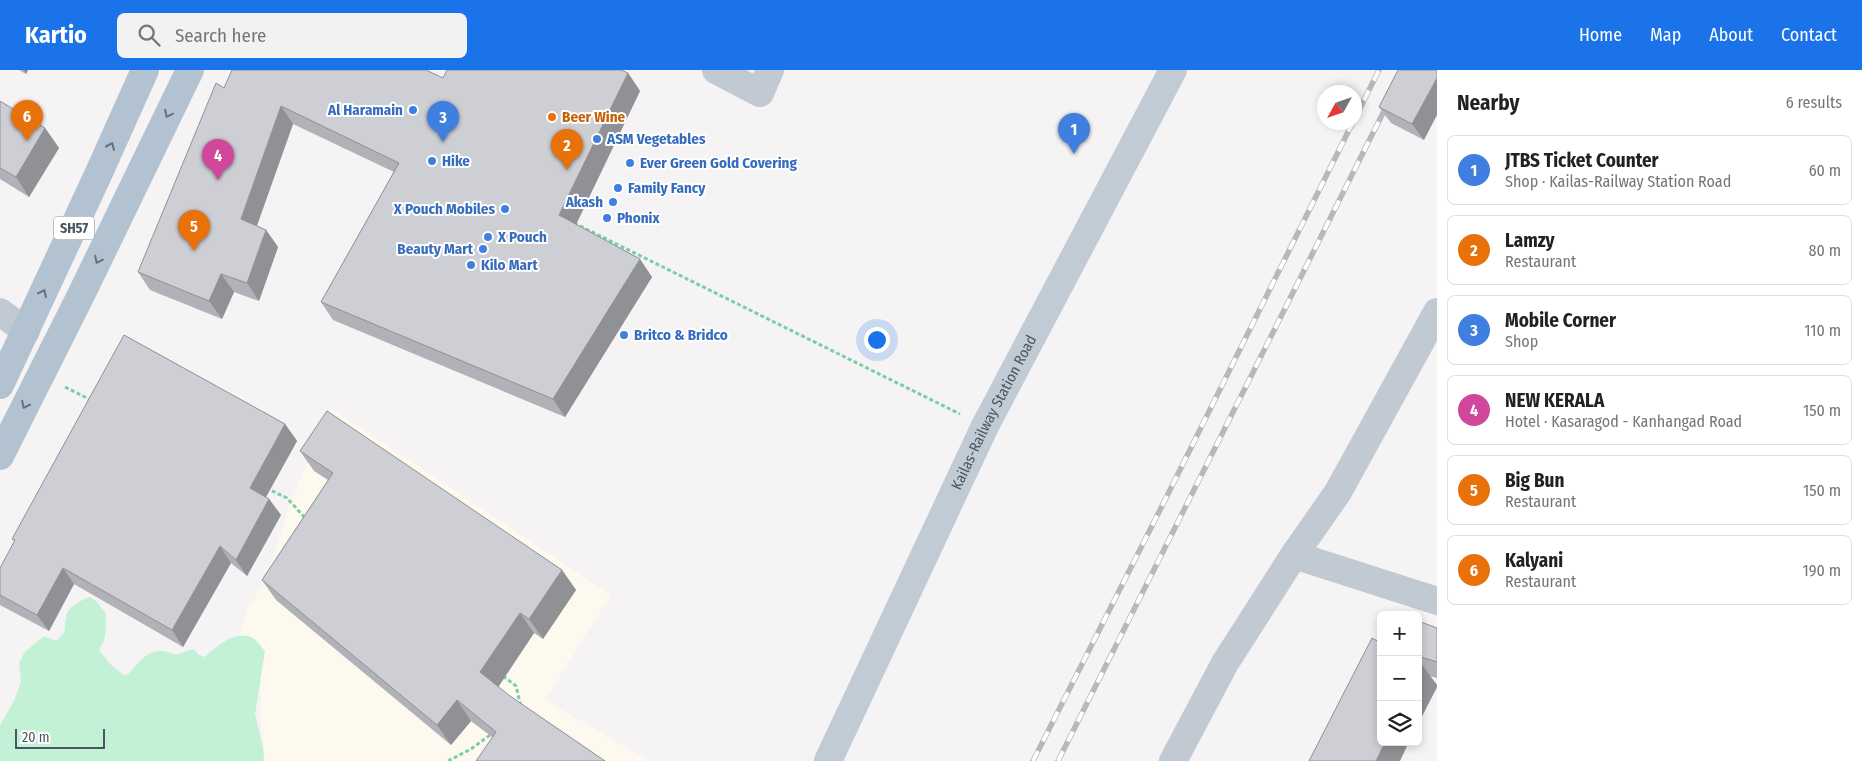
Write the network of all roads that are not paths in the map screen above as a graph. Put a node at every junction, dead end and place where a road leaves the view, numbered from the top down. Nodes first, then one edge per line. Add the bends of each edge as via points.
1 (145, 70) edge
2 (190, 70) edge
3 (716, 70) edge
4 (770, 70) edge
5 (1173, 70) edge
6 (0, 312) edge
7 (1437, 312) edge
8 (26, 331) junction
9 (0, 385) edge
10 (0, 456) edge
11 (1294, 555) junction
12 (1437, 601) edge
13 (828, 761) edge
14 (1173, 761) edge

8 -> 1 main road, SH57
2 -> 10 main road
3 - 4 street via 760,93
5 - 13 street, Kailas-Railway Station Road via 985,426
6 - 8 street
7 - 11 street via 1338,492
8 - 9 main road, SH57
11 - 12 street
11 - 14 street via 1225,662

